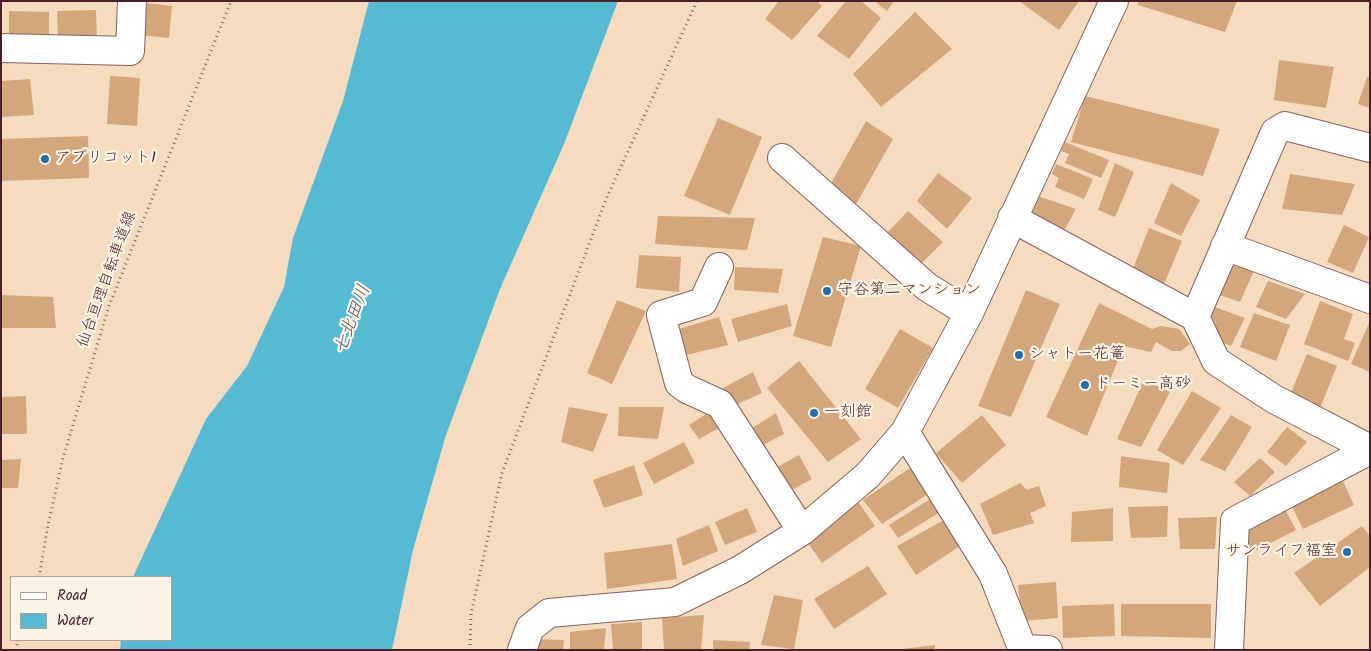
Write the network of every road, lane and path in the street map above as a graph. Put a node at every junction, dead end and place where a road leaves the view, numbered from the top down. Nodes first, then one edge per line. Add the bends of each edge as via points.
1 (132, 1) edge
2 (231, 1) edge
3 (697, 1) edge
4 (1114, 1) edge
5 (1, 48) edge
6 (1370, 148) edge
7 (782, 158) dead end
8 (1012, 218) junction
9 (1225, 246) junction
10 (719, 267) dead end
11 (1370, 299) edge
12 (969, 313) junction
13 (1195, 316) junction
14 (905, 432) junction
15 (1370, 450) edge
16 (802, 531) junction
17 (39, 576) edge
18 (470, 650) edge
19 (522, 650) edge
20 (1023, 650) edge
21 (1048, 650) edge
22 (1229, 650) edge

1 - 5 street via 130,51
2 - 17 path, 仙台亘理自転車道線 via 109,306 62,458
3 - 18 path via 607,197 502,473 471,614
4 - 8 street
6 - 9 street via 1285,126 1275,132
7 - 12 street via 927,287
8 - 12 street
8 - 13 street
9 - 11 street
9 - 13 street
10 - 16 street via 703,302 661,315 679,383 720,404
12 - 14 street
13 - 15 street via 1216,361 1274,399
14 - 16 street via 868,476
14 - 20 street via 993,574
15 - 22 street via 1235,521
16 - 19 street via 740,570 675,602 549,613 530,628
20 - 21 street

